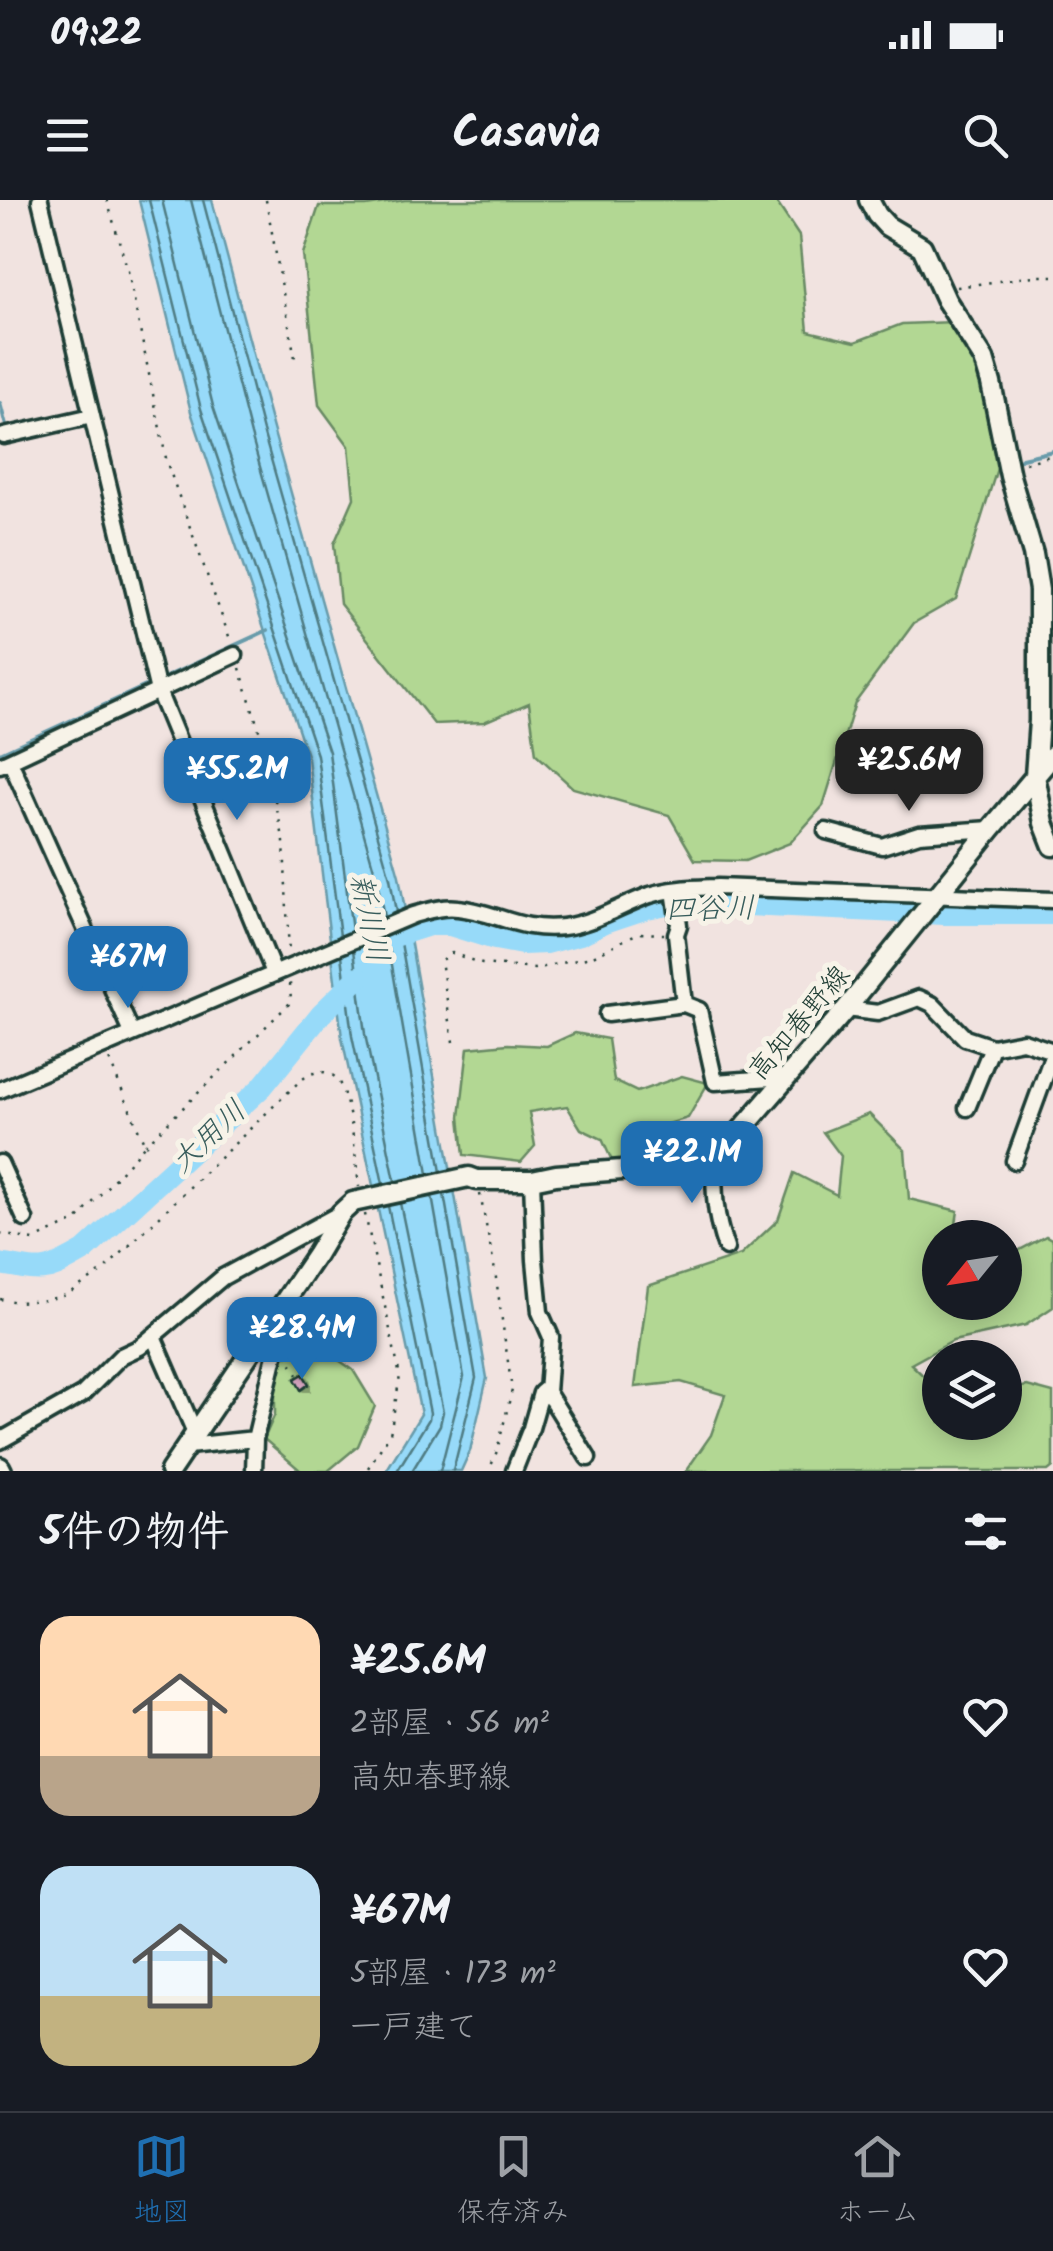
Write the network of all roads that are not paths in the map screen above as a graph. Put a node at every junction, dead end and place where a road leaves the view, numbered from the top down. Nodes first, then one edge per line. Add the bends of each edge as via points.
1 (40, 200) edge
2 (868, 200) edge
3 (92, 416) junction
4 (1, 432) edge
5 (233, 649) road end
6 (156, 684) junction
7 (1053, 754) edge
8 (5, 763) edge
9 (1035, 776) junction
10 (1046, 798) edge
11 (990, 828) junction
12 (826, 831) dead end
13 (1053, 846) edge
14 (674, 895) junction
15 (1053, 900) edge
16 (934, 901) junction
17 (274, 973) junction
18 (684, 1004) junction
19 (846, 1009) junction
20 (607, 1014) dead end
21 (132, 1033) junction
22 (992, 1047) junction
23 (1053, 1052) edge
24 (786, 1077) junction
25 (0, 1090) edge
26 (967, 1108) dead end
27 (714, 1156) junction
28 (1014, 1161) dead end
29 (0, 1163) edge
30 (532, 1180) junction
31 (342, 1213) junction
32 (24, 1219) dead end
33 (726, 1248) dead end
34 (266, 1328) junction
35 (153, 1336) junction
36 (547, 1388) junction
37 (255, 1439) junction
38 (0, 1441) edge
39 (192, 1441) junction
40 (588, 1458) dead end
41 (170, 1471) edge
42 (254, 1471) edge
43 (514, 1471) edge

1 - 3 street
2 - 9 main road via 888,226 922,247 992,383 1039,590
3 - 4 street
3 - 6 street
5 - 6 street
6 - 8 street
6 - 17 street
7 - 9 main road, 高知春野線
8 - 21 street
9 - 10 main road
9 - 11 main road, 高知春野線
10 - 13 main road
11 - 12 street via 920,834 882,846
11 - 16 main road, 高知春野線
14 - 16 street via 718,887
14 - 17 street via 651,895 560,927 532,928 439,908
14 - 18 street
15 - 16 street
16 - 19 main road, 高知春野線
17 - 21 street
18 - 20 street
18 - 24 street via 700,1010 715,1082
19 - 22 street via 878,1012 919,998 966,1038
19 - 24 main road, 高知春野線
21 - 25 street
22 - 23 street via 1024,1041
22 - 26 street
23 - 28 street
24 - 27 main road, 高知春野線
27 - 30 main road
27 - 33 street via 714,1204
29 - 32 street
30 - 31 main road via 473,1178 364,1198
30 - 36 street via 540,1312 551,1336
31 - 34 main road
31 - 35 street via 223,1277
34 - 37 street via 276,1351
34 - 39 main road
35 - 38 street via 121,1356 83,1394
35 - 39 street
36 - 40 street
36 - 43 street
37 - 39 street
37 - 42 street
39 - 41 main road

